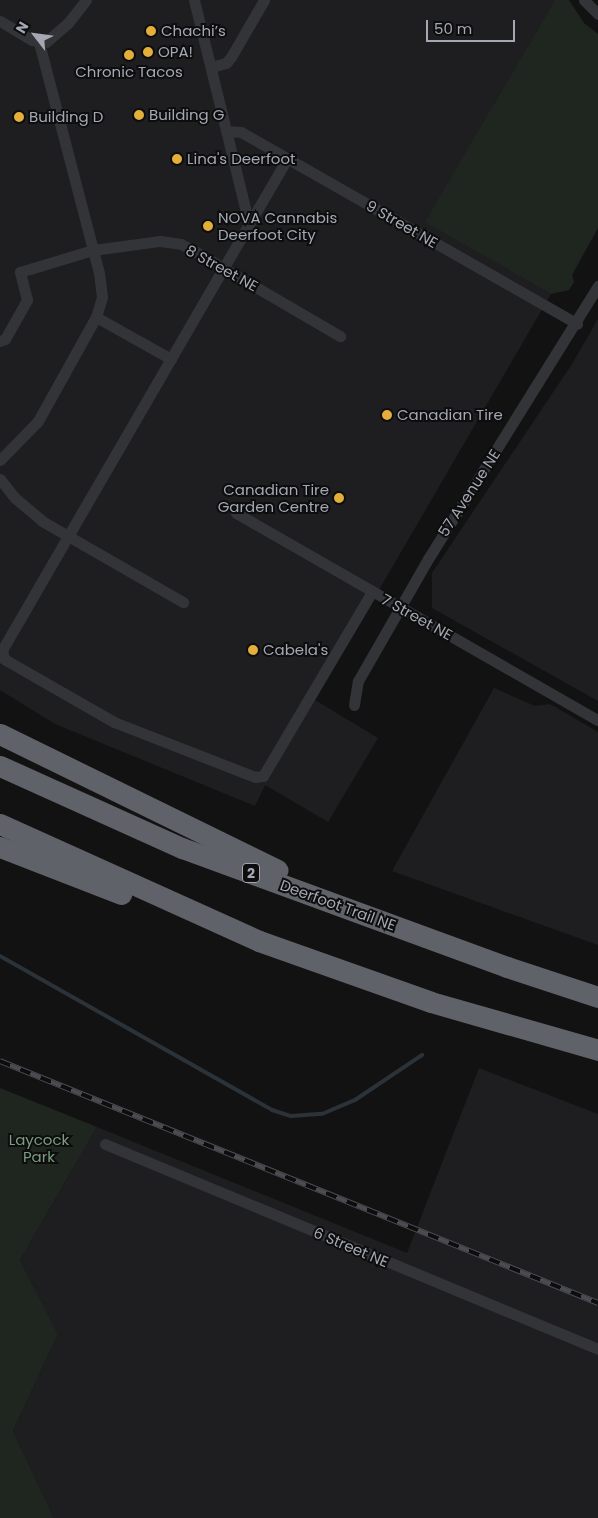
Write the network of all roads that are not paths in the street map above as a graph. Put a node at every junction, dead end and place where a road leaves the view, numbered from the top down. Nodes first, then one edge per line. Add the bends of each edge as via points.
1 (86, 0) edge
2 (194, 0) edge
3 (264, 0) edge
4 (584, 0) edge
5 (598, 14) edge
6 (0, 20) edge
7 (39, 42) junction
8 (211, 68) junction
9 (226, 131) junction
10 (287, 159) junction
11 (249, 224) junction
12 (93, 250) junction
13 (224, 268) junction
14 (598, 286) edge
15 (96, 317) junction
16 (577, 324) junction
17 (340, 336) dead end
18 (0, 340) edge
19 (171, 360) junction
20 (0, 460) edge
21 (0, 479) edge
22 (236, 513) dead end
23 (69, 536) junction
24 (372, 592) junction
25 (184, 602) dead end
26 (400, 607) junction
27 (354, 705) dead end
28 (598, 720) edge
29 (0, 734) edge
30 (0, 766) edge
31 (0, 824) edge
32 (0, 846) edge
33 (153, 894) junction
34 (507, 967) junction
35 (598, 997) edge
36 (510, 1023) junction
37 (598, 1050) edge
38 (598, 1056) edge
39 (105, 1144) dead end
40 (598, 1350) edge

1 - 7 street via 53,38
2 - 8 street
3 - 8 street via 231,57 226,63
4 - 5 street
6 - 7 street
7 - 12 street
8 - 9 street
9 - 10 street, 9 Street NE via 241,132
9 - 11 street
10 - 11 street
10 - 16 street, 9 Street NE
11 - 13 street
12 - 13 street, 8 Street NE via 170,242 189,248
12 - 15 street via 102,285
12 - 18 street, 8 Street NE via 20,272 27,300 5,339
13 - 17 street, 8 Street NE
13 - 19 street
14 - 16 street, 57 Avenue NE
15 - 19 street
15 - 20 street via 38,421
16 - 26 street, 57 Avenue NE via 446,528
19 - 23 street
21 - 23 street via 28,510
22 - 24 street, 7 Street NE
23 - 24 street via 2,650 4,659 114,722 255,777 263,776
23 - 25 street
24 - 26 street, 7 Street NE
26 - 27 street, 57 Avenue NE via 358,681
26 - 28 street, 7 Street NE
29 - 34 highway via 295,878 484,951
30 - 34 highway, Deerfoot Trail NE / 2 via 182,848
31 - 33 highway
32 - 33 highway via 130,898
33 - 36 highway via 259,941 431,1002
34 - 35 highway, Deerfoot Trail NE / 2
36 - 37 highway
36 - 38 highway
39 - 40 street, 6 Street NE

